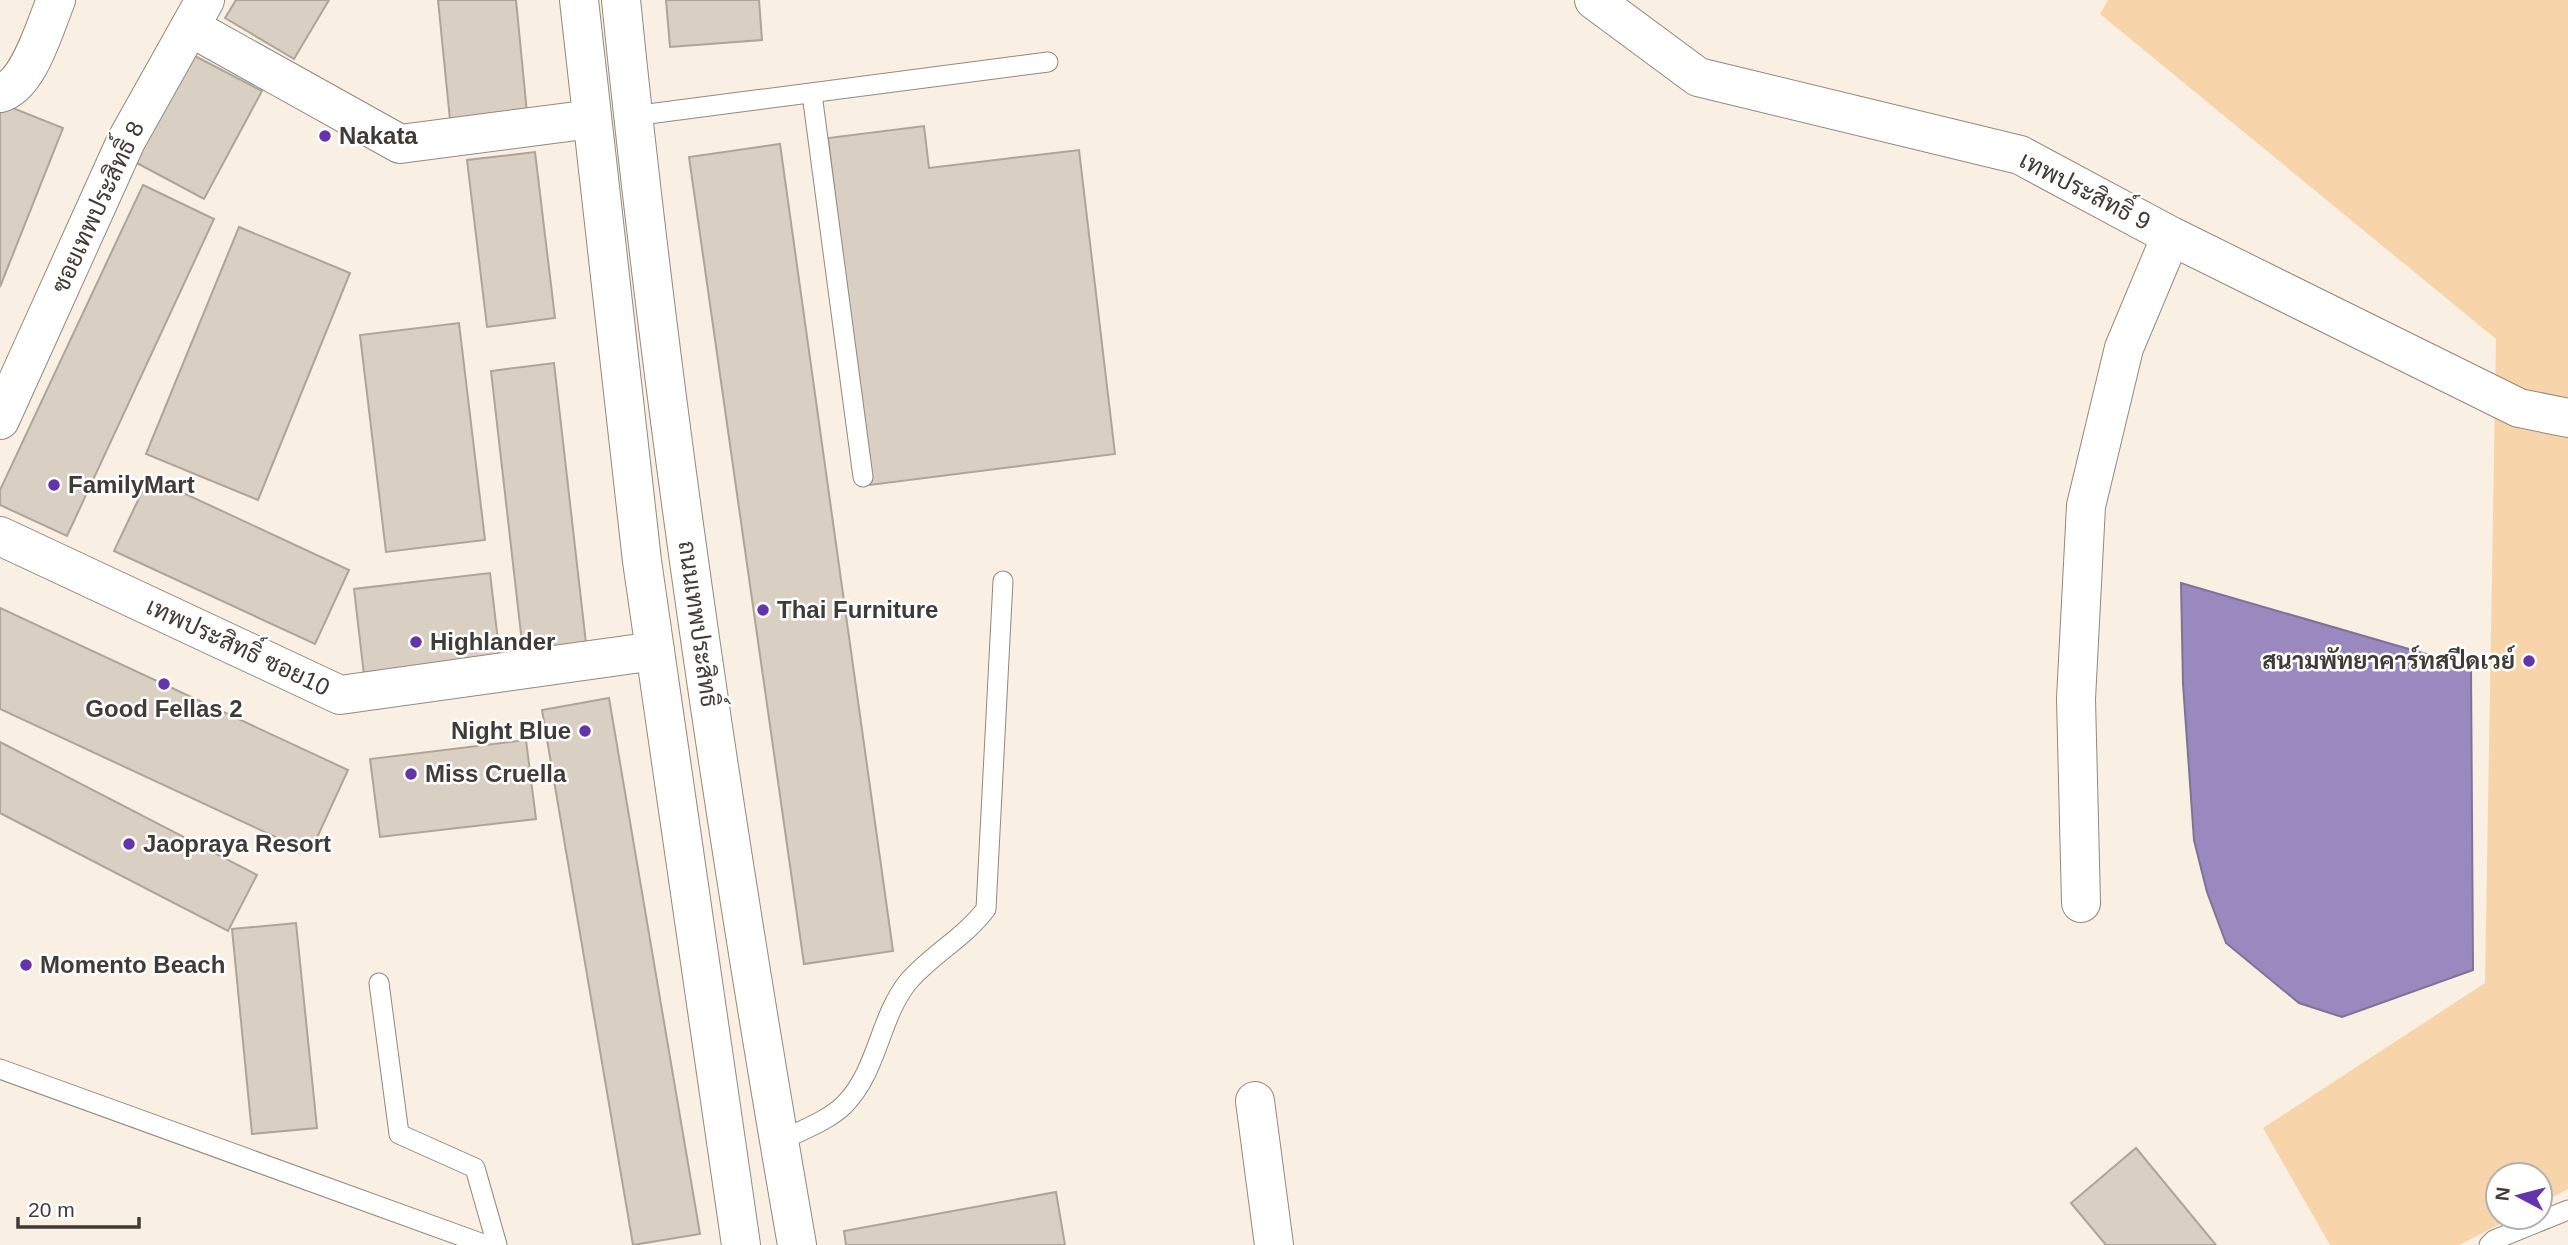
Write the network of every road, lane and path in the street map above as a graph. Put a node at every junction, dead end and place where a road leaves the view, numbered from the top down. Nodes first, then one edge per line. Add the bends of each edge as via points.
1 (56, 0) edge
2 (579, 0) edge
3 (621, 0) edge
4 (1594, 0) edge
5 (198, 14) edge
6 (1048, 62) dead end
7 (0, 93) edge
8 (812, 94) junction
9 (633, 116) junction
10 (592, 119) junction
11 (2171, 236) junction
12 (2568, 418) edge
13 (0, 420) edge
14 (863, 477) dead end
15 (0, 536) edge
16 (1003, 580) dead end
17 (655, 651) junction
18 (2081, 902) dead end
19 (379, 983) dead end
20 (0, 1069) edge
21 (1255, 1101) dead end
22 (779, 1142) junction
23 (2568, 1210) edge
24 (485, 1245) edge
25 (497, 1245) edge
26 (741, 1245) edge
27 (797, 1245) edge
28 (1274, 1245) edge
29 (2489, 1245) edge

1 - 7 street via 24,75
2 - 10 street, ถนนเทพประสิทธิ์
3 - 9 street, ถนนเทพประสิทธิ์
4 - 11 street, เทพประสิทธิ์ 9 via 1699,77 2020,155
5 - 10 street via 400,144
5 - 13 street, ซอยเทพประสิทธิ์ 8 via 126,141
6 - 8 lane
8 - 9 lane
8 - 14 lane
9 - 22 street, ถนนเทพประสิทธิ์ via 700,647
10 - 17 street, ถนนเทพประสิทธิ์
11 - 12 street, เทพประสิทธิ์ 9 via 2519,408
11 - 18 street via 2124,348 2086,506 2076,699
15 - 17 street, เทพประสิทธิ์ ซอย10 via 340,695
16 - 22 lane via 986,909 971,929 908,982 868,1070 843,1106
17 - 26 street, ถนนเทพประสิทธิ์
19 - 25 lane via 399,1134 475,1168
20 - 24 lane
21 - 28 street
22 - 27 street, ถนนเทพประสิทธิ์
23 - 29 lane

